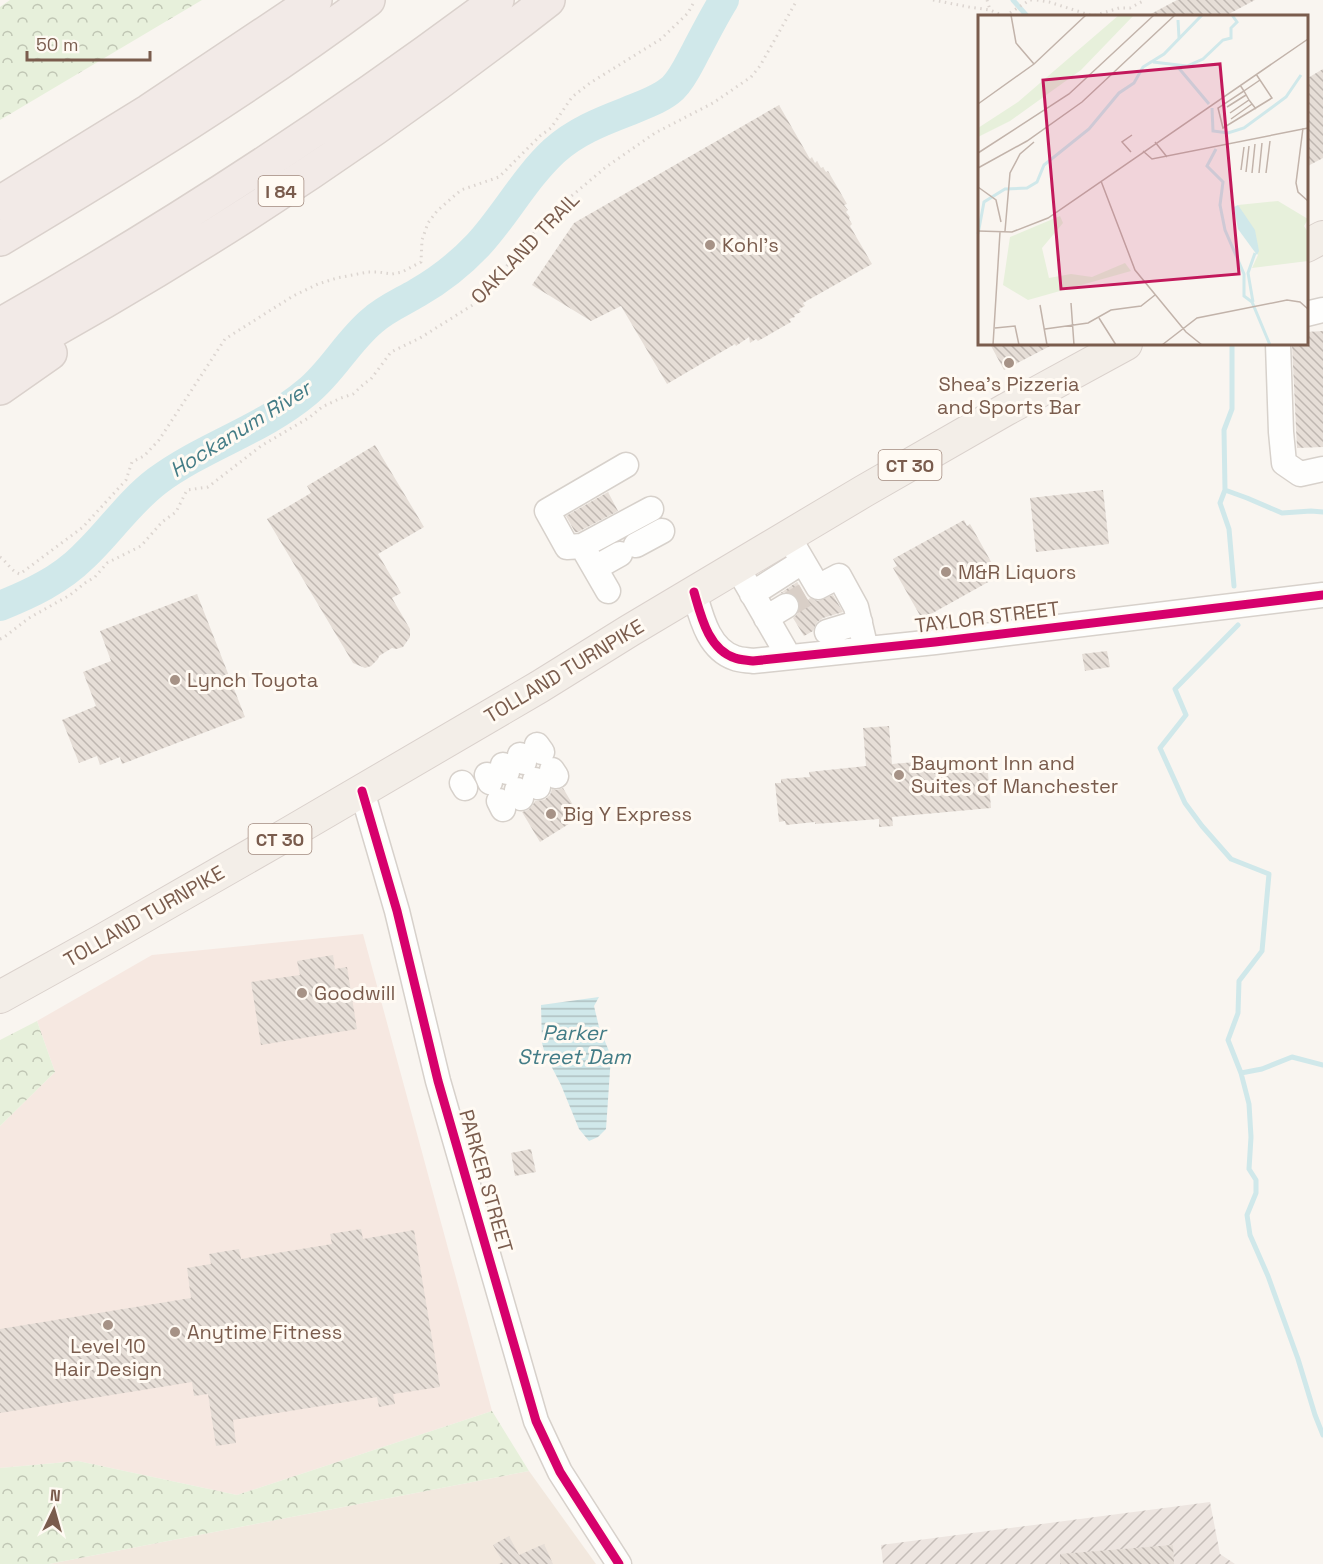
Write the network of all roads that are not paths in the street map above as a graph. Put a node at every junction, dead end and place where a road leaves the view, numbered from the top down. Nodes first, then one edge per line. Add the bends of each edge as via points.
1 (315, 0) edge
2 (368, 0) edge
3 (497, 0) edge
4 (548, 0) edge
5 (0, 203) edge
6 (218, 232) junction
7 (1323, 237) edge
8 (0, 238) edge
9 (1308, 245) edge
10 (1323, 310) edge
11 (1308, 314) edge
12 (0, 325) edge
13 (1124, 345) edge
14 (1278, 345) edge
15 (0, 360) edge
16 (0, 388) edge
17 (626, 465) dead end
18 (1323, 469) edge
19 (651, 509) dead end
20 (662, 531) dead end
21 (582, 546) junction
22 (737, 567) junction
23 (595, 568) junction
24 (788, 588) junction
25 (608, 591) dead end
26 (694, 592) junction
27 (1323, 595) edge
28 (860, 621) junction
29 (827, 632) dead end
30 (866, 650) junction
31 (789, 657) junction
32 (362, 790) junction
33 (0, 997) edge
34 (619, 1564) edge

1 - 5 highway via 149,111
2 - 8 highway via 193,120
3 - 12 highway via 357,102 211,199
4 - 6 highway, I 84 via 375,127
6 - 15 highway, I 84
6 - 16 highway
7 - 9 main road
10 - 11 street
13 - 24 main road, TOLLAND TURNPIKE / CT 30 via 992,417
14 - 18 street via 1284,463 1300,474
17 - 21 street via 548,511 567,548
19 - 21 street
20 - 23 street
21 - 23 street
22 - 24 main road, TOLLAND TURNPIKE / CT 30
22 - 24 street
22 - 26 main road, TOLLAND TURNPIKE / CT 30
23 - 25 street
24 - 28 street via 839,576
24 - 31 street
26 - 31 street, TAYLOR STREET via 702,621 716,646 734,658 753,662
26 - 32 main road, TOLLAND TURNPIKE / CT 30
27 - 30 street, TAYLOR STREET
28 - 29 street
28 - 30 street
30 - 31 street, TAYLOR STREET
32 - 33 main road, TOLLAND TURNPIKE / CT 30
32 - 34 street, PARKER STREET via 397,911 438,1082 536,1421 560,1472

